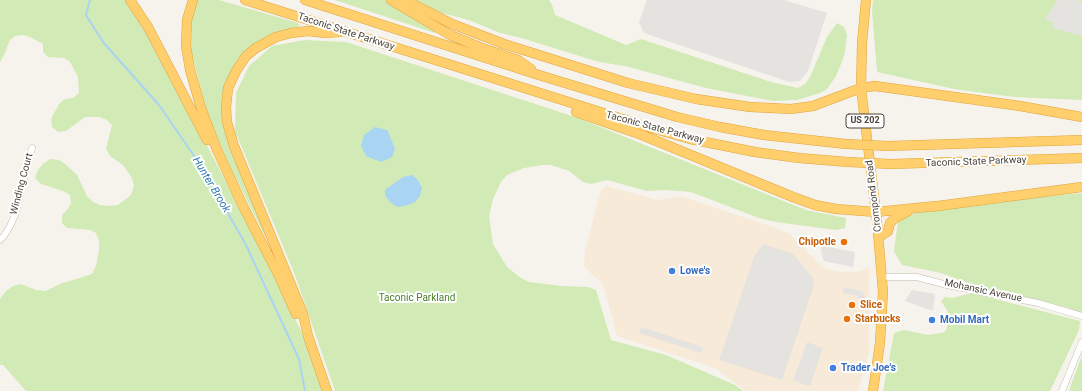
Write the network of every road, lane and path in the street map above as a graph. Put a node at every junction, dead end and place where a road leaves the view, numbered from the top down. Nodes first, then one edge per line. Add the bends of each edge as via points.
1 (130, 0) edge
2 (193, 0) edge
3 (245, 0) edge
4 (305, 0) edge
5 (391, 0) edge
6 (405, 0) edge
7 (866, 0) edge
8 (346, 31) junction
9 (542, 76) junction
10 (861, 88) junction
11 (561, 100) junction
12 (1082, 117) edge
13 (1082, 140) edge
14 (32, 148) dead end
15 (1082, 158) edge
16 (1082, 187) edge
17 (243, 206) junction
18 (936, 206) junction
19 (876, 212) junction
20 (879, 238) junction
21 (0, 240) edge
22 (882, 277) junction
23 (1082, 316) edge
24 (308, 336) junction
25 (1082, 342) edge
26 (327, 391) edge
27 (872, 391) edge
28 (1062, 391) edge

1 - 17 highway via 148,27
2 - 17 highway via 186,33 190,70 211,137
3 - 8 highway, Taconic State Parkway
4 - 9 highway, Taconic State Parkway
5 - 9 highway via 450,34 518,60
6 - 10 highway via 452,24 498,42 628,83 691,98 791,109 819,104
7 - 10 highway, Crompond Road / US 202
8 - 11 highway, Taconic State Parkway
8 - 24 highway via 290,32 261,45 238,66 230,82 226,101 231,137 303,314
9 - 13 highway, Taconic State Parkway, bridge via 641,107 764,135 888,146
10 - 12 highway via 875,86
10 - 19 highway, Crompond Road / US 202
11 - 15 highway, Taconic State Parkway, bridge via 648,128 712,144 777,155 891,164
11 - 19 highway via 570,110 642,135 801,200 836,209
14 - 21 street, Winding Court via 15,215
16 - 18 highway
17 - 24 highway
18 - 19 highway
18 - 20 highway via 901,214 892,220 888,231
19 - 20 highway, Crompond Road / US 202
20 - 22 highway, Crompond Road / US 202
22 - 23 street, Mohansic Avenue via 917,277 1038,303
22 - 27 highway, Crompond Road / US 202 via 881,333
24 - 26 highway
25 - 28 street

